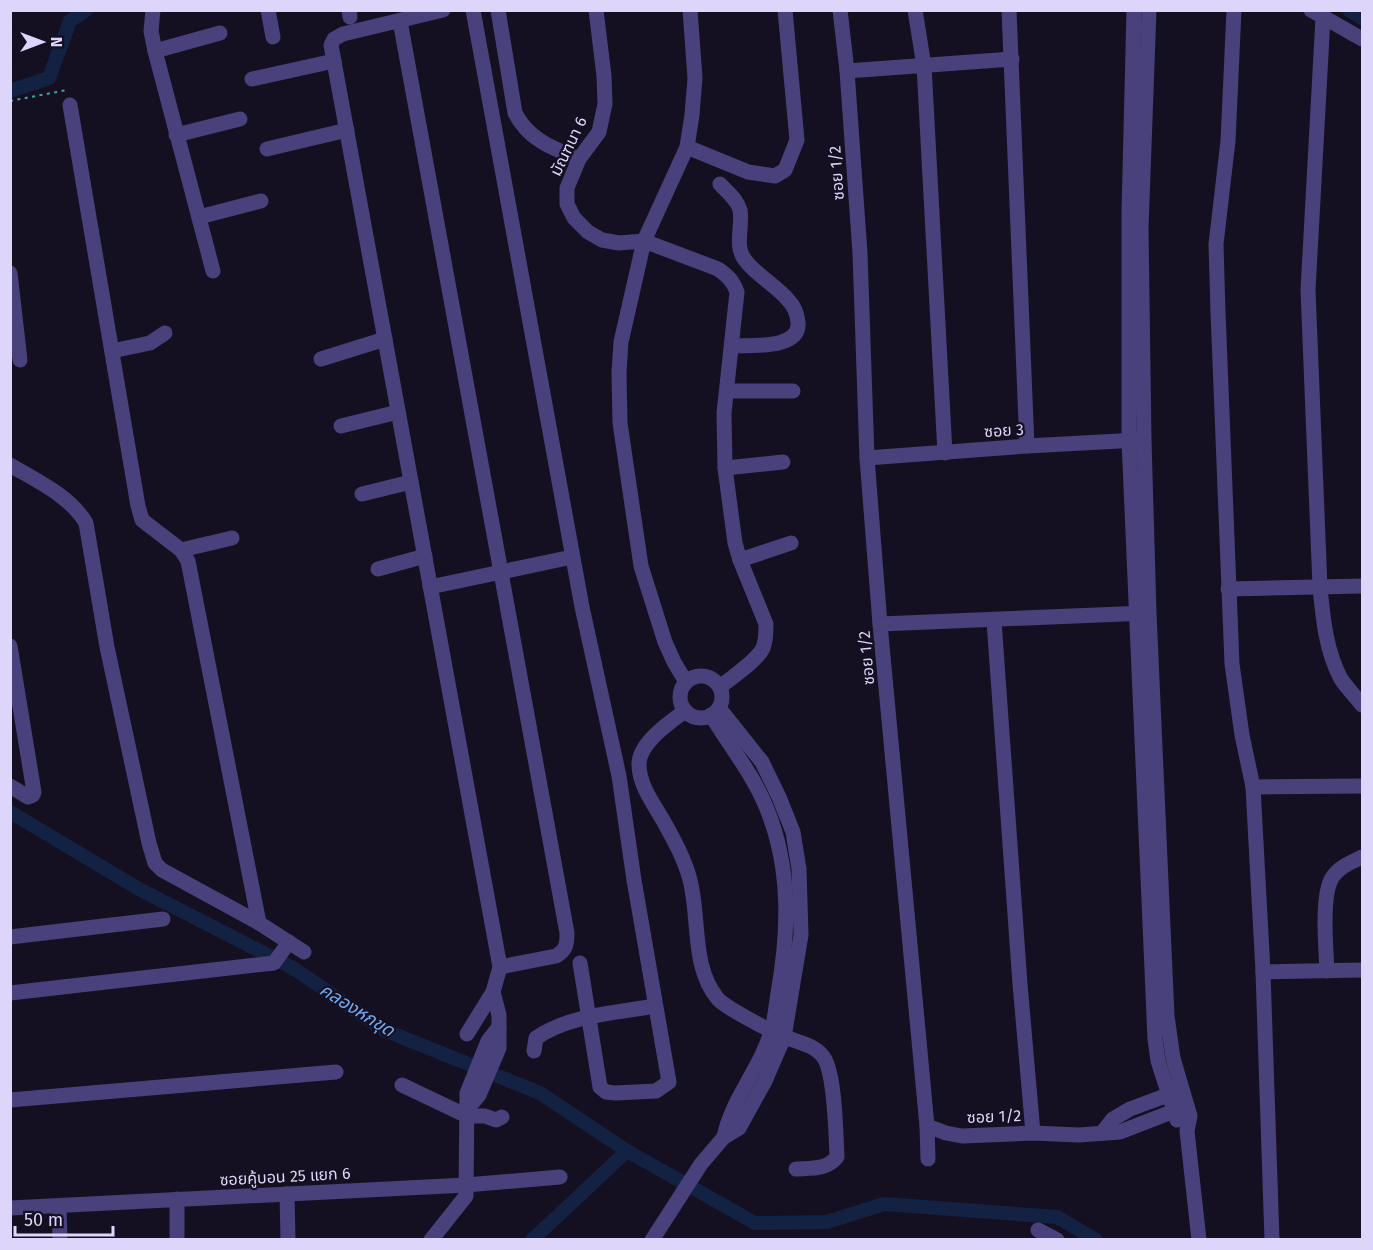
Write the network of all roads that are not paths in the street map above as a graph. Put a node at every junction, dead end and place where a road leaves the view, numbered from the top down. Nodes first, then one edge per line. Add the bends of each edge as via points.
1 (153, 10) edge
2 (268, 10) edge
3 (443, 10) edge
4 (473, 10) edge
5 (498, 10) edge
6 (596, 10) edge
7 (690, 10) edge
8 (784, 10) edge
9 (840, 10) edge
10 (915, 10) edge
11 (1009, 10) edge
12 (1134, 10) edge
13 (1149, 10) edge
14 (1234, 10) edge
15 (1317, 14) edge
16 (400, 21) junction
17 (220, 33) dead end
18 (273, 37) dead end
19 (1362, 39) edge
20 (155, 51) junction
21 (1012, 59) junction
22 (334, 61) junction
23 (924, 66) junction
24 (847, 71) junction
25 (252, 80) dead end
26 (70, 105) road end
27 (240, 119) dead end
28 (347, 130) junction
29 (176, 135) junction
30 (687, 147) junction
31 (267, 149) dead end
32 (579, 159) junction
33 (720, 184) dead end
34 (261, 201) dead end
35 (199, 217) junction
36 (644, 241) junction
37 (213, 271) dead end
38 (10, 273) edge
39 (165, 333) dead end
40 (385, 339) junction
41 (732, 346) junction
42 (112, 351) junction
43 (321, 359) dead end
44 (20, 360) dead end
45 (727, 391) junction
46 (793, 391) dead end
47 (398, 412) junction
48 (341, 426) dead end
49 (1136, 440) junction
50 (1027, 446) junction
51 (945, 453) junction
52 (867, 459) junction
53 (783, 462) dead end
54 (10, 465) edge
55 (725, 468) junction
56 (411, 482) junction
57 (362, 494) dead end
58 (232, 538) dead end
59 (791, 543) dead end
60 (181, 550) junction
61 (425, 556) junction
62 (573, 557) junction
63 (740, 560) junction
64 (378, 569) dead end
65 (502, 572) junction
66 (1362, 586) edge
67 (430, 587) junction
68 (1320, 587) junction
69 (1228, 589) junction
70 (1143, 613) junction
71 (994, 621) junction
72 (880, 624) junction
73 (10, 646) edge
74 (686, 682) junction
75 (720, 687) junction
76 (1362, 705) edge
77 (686, 711) junction
78 (715, 712) junction
79 (10, 786) edge
80 (1362, 786) edge
81 (1253, 787) junction
82 (789, 823) junction
83 (774, 828) junction
84 (1362, 857) edge
85 (163, 919) dead end
86 (259, 923) junction
87 (794, 924) junction
88 (10, 937) edge
89 (286, 946) junction
90 (304, 952) dead end
91 (580, 963) dead end
92 (500, 967) junction
93 (1362, 970) edge
94 (1327, 971) junction
95 (1263, 972) junction
96 (494, 992) junction
97 (10, 993) edge
98 (655, 1006) junction
99 (590, 1017) junction
100 (467, 1034) dead end
101 (778, 1034) junction
102 (534, 1051) dead end
103 (336, 1072) dead end
104 (402, 1085) dead end
105 (1175, 1092) junction
106 (10, 1100) edge
107 (470, 1103) junction
108 (1180, 1109) junction
109 (502, 1118) dead end
110 (927, 1126) junction
111 (1033, 1133) junction
112 (1102, 1133) junction
113 (928, 1159) dead end
114 (796, 1169) dead end
115 (560, 1177) dead end
116 (466, 1185) junction
117 (287, 1194) junction
118 (177, 1199) junction
119 (59, 1207) junction
120 (10, 1208) edge
121 (1038, 1230) dead end
122 (60, 1239) edge
123 (177, 1239) edge
124 (288, 1239) edge
125 (431, 1239) edge
126 (652, 1239) edge
127 (1057, 1239) edge
128 (1199, 1239) edge
129 (1272, 1239) edge

1 - 20 street via 151,31
2 - 18 street
3 - 16 street
4 - 62 street
5 - 32 street via 515,113 523,128 547,146
6 - 32 street, มัณฑนา 6 via 605,104 599,132
7 - 30 street via 695,78
8 - 30 street via 797,140 785,171 775,176 756,174
9 - 24 street, ซอย 1/2
10 - 23 street
11 - 21 street
12 - 49 street via 1129,212
13 - 49 street
14 - 69 street via 1228,141 1216,244
15 - 19 street
15 - 68 street via 1308,290
16 - 22 street via 338,36 331,45
16 - 65 street
17 - 20 street
20 - 29 street
21 - 23 street
21 - 50 street
22 - 25 street
22 - 28 street
23 - 24 street
23 - 51 street
24 - 52 street, ซอย 1/2 via 860,253
26 - 42 street
27 - 29 street
28 - 31 street
28 - 40 street
29 - 35 street
30 - 36 street
32 - 36 street, มัณฑนา 6 via 567,188 567,204 574,218 602,240
33 - 41 street via 740,208 739,237 744,259 789,300 797,313 798,326 794,336 782,343
34 - 35 street
35 - 37 street
36 - 41 street via 728,276 737,292
36 - 74 street via 621,342 620,423 641,566 665,642
38 - 44 street
39 - 42 street via 150,343
40 - 43 street
40 - 47 street
41 - 45 street
42 - 60 street via 142,520
45 - 46 street
45 - 55 street
47 - 48 street
47 - 56 street
49 - 50 street, ซอย 3
49 - 70 street
50 - 51 street, ซอย 3
51 - 52 street, ซอย 3
52 - 72 street, ซอย 1/2
53 - 55 street
54 - 86 street via 68,501 86,523 107,647 155,863
55 - 63 street
56 - 57 street
56 - 61 street
58 - 60 street
59 - 63 street
60 - 86 street via 188,561
61 - 64 street
61 - 67 street
62 - 65 street
62 - 98 street via 619,776
63 - 75 street via 766,624 764,646
65 - 67 street
65 - 92 street via 567,941 563,952 556,956
66 - 68 street
67 - 92 street
68 - 69 street
68 - 76 street via 1324,629 1332,657 1342,680
69 - 81 street via 1236,698
70 - 71 street
70 - 105 street via 1155,1039 1158,1061
71 - 72 street
71 - 111 street
72 - 110 street, ซอย 1/2
73 - 79 street via 34,792 28,796
74 - 75 street via 694,676 705,676
74 - 77 street via 680,696
75 - 78 street via 722,698
77 - 78 street via 702,718
77 - 101 street via 658,732 641,753 640,774 690,880 703,972 710,987 719,1000
78 - 82 street via 762,762
78 - 83 street
80 - 81 street
81 - 95 street
82 - 83 street
82 - 87 street via 799,869
83 - 87 street
84 - 94 street via 1332,877 1327,893
85 - 88 street
86 - 89 street
87 - 101 street
89 - 90 street
89 - 97 street via 274,963
91 - 99 street
92 - 96 street
93 - 94 street
94 - 95 street
95 - 129 street
96 - 100 street
96 - 107 street via 499,1027
98 - 99 street
98 - 99 street via 669,1082 656,1091 615,1094 600,1087
99 - 102 street via 549,1029 536,1038
101 - 114 street via 816,1049 830,1074 837,1157 824,1167
101 - 126 street via 765,1081 739,1128 724,1137 701,1164
103 - 106 street
104 - 107 street
105 - 108 street
105 - 112 street via 1130,1109 1113,1119
107 - 109 street via 484,1116
107 - 116 street
108 - 112 street, ซอย 1/2 via 1120,1132
108 - 128 street via 1177,1122 1188,1137
110 - 111 street, ซอย 1/2 via 962,1136
110 - 113 street
111 - 112 street, ซอย 1/2
115 - 116 street, ซอยคู้บอน 25 แยก 6
116 - 117 street, ซอยคู้บอน 25 แยก 6
116 - 125 street via 466,1196
117 - 118 street, ซอยคู้บอน 25 แยก 6
117 - 124 street
118 - 119 street, ซอยคู้บอน 25 แยก 6
118 - 123 street
119 - 120 street, ซอยคู้บอน 25 แยก 6
119 - 122 street
121 - 127 street

